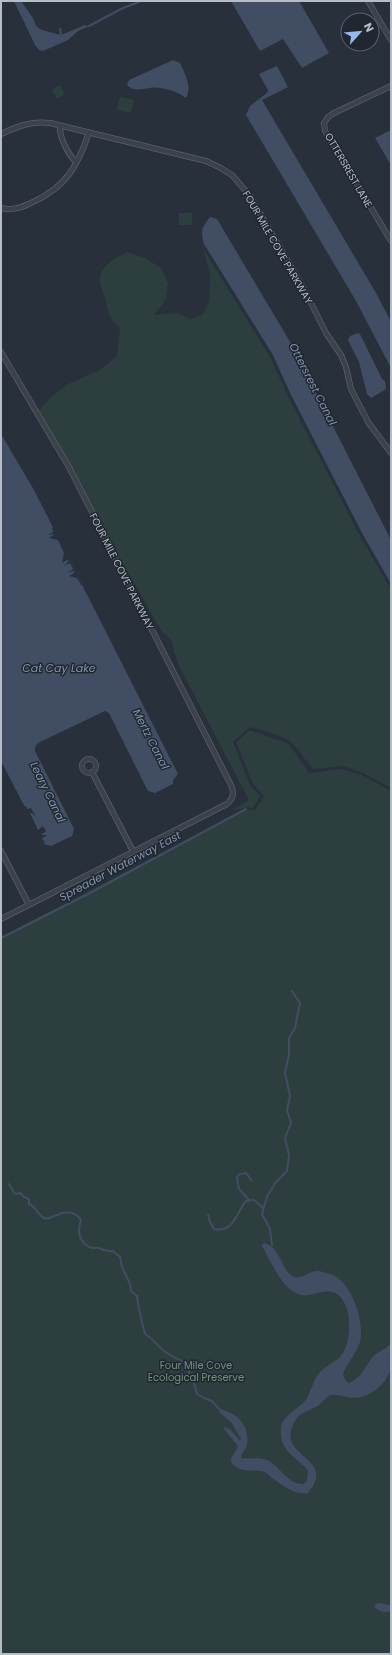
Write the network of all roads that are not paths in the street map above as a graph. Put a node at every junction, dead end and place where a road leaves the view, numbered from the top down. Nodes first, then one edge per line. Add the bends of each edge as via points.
1 (368, 1) edge
2 (391, 40) edge
3 (391, 86) edge
4 (60, 126) junction
5 (89, 132) junction
6 (1, 134) edge
7 (76, 162) junction
8 (1, 208) edge
9 (391, 241) edge
10 (2, 355) edge
11 (391, 453) edge
12 (92, 772) dead end
13 (1, 851) edge
14 (133, 852) junction
15 (29, 905) junction
16 (1, 919) edge

1 - 2 street
3 - 9 street, OTTERSREST LANE via 334,113 324,123 328,136
4 - 5 street, FOUR MILE COVE PARKWAY
4 - 6 street, FOUR MILE COVE PARKWAY via 36,122 19,125
4 - 7 street via 61,135
5 - 7 street
5 - 11 street, FOUR MILE COVE PARKWAY via 213,163 240,183 302,285 326,333 341,354 350,386 368,422
7 - 8 street via 66,179 48,195 21,207
10 - 14 street, FOUR MILE COVE PARKWAY via 74,476 231,785 232,800
12 - 14 street
13 - 15 street
14 - 15 street
15 - 16 street

